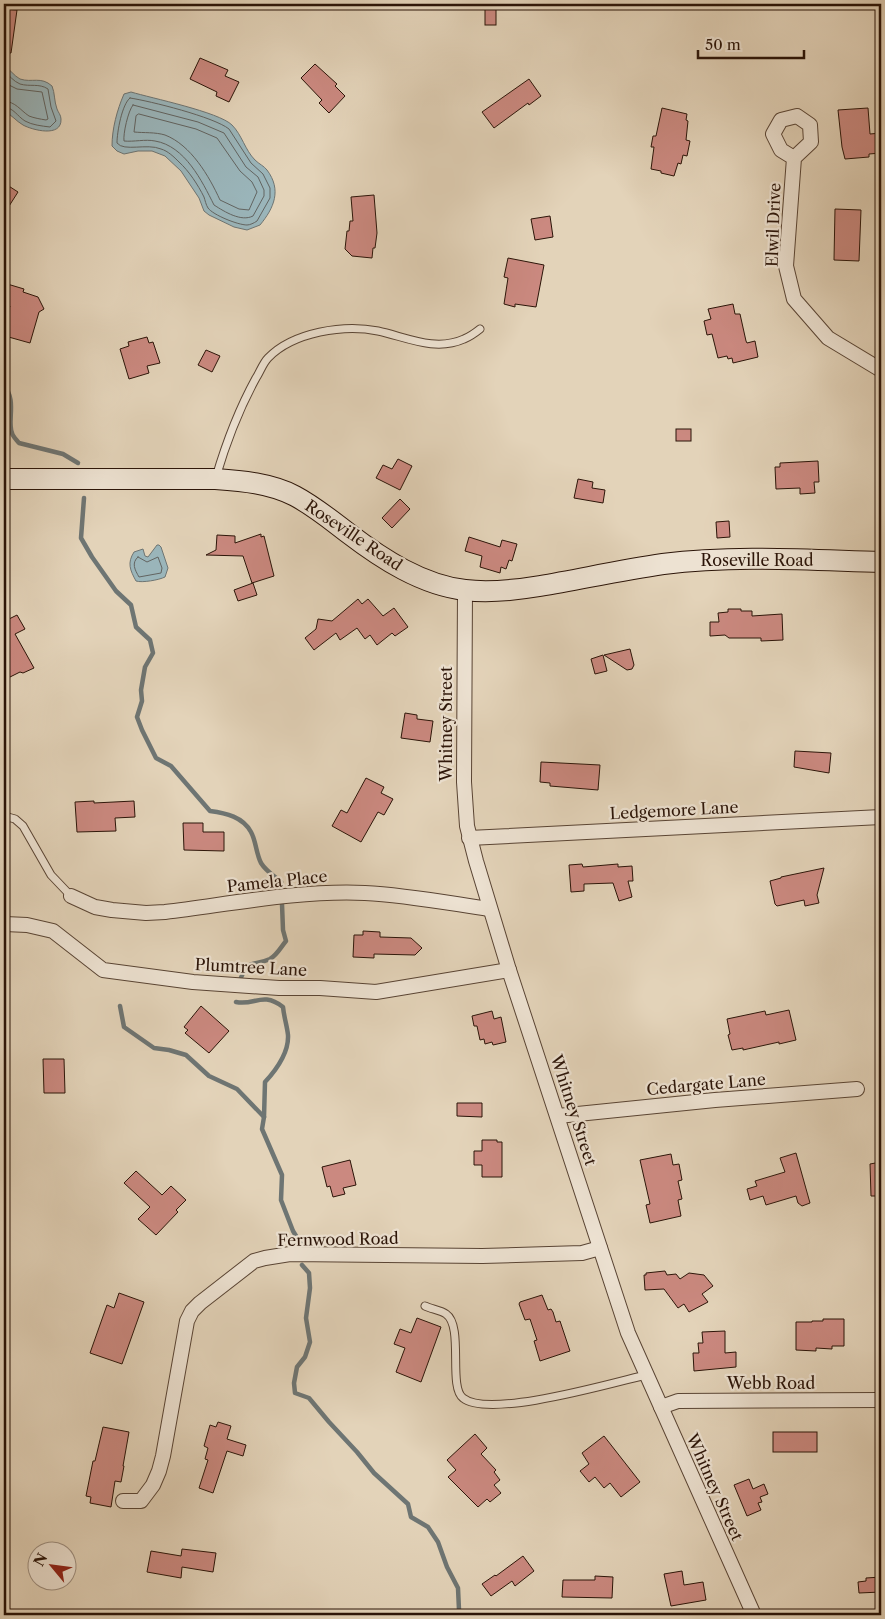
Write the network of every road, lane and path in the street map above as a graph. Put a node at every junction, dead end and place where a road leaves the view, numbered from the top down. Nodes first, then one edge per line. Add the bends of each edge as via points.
1 (794, 158) dead end
2 (480, 329) dead end
3 (881, 370) edge
4 (4, 479) edge
5 (215, 479) junction
6 (881, 562) edge
7 (465, 590) junction
8 (4, 816) edge
9 (881, 817) edge
10 (469, 838) junction
11 (71, 896) joint
12 (489, 909) junction
13 (5, 924) dead end
14 (509, 970) junction
15 (857, 1089) dead end
16 (558, 1116) junction
17 (600, 1248) junction
18 (425, 1306) dead end
19 (646, 1376) junction
20 (881, 1400) edge
21 (661, 1407) junction
22 (123, 1501) dead end
23 (754, 1615) edge

1 - 3 street, Elwil Drive via 786,266 794,299 828,338
2 - 5 lane via 463,340 441,345 376,331 337,329 292,340 267,359 250,388 226,442
4 - 5 street, Roseville Road
5 - 7 street, Roseville Road via 269,485 295,496 385,559 416,576
6 - 7 street, Roseville Road via 701,560 525,588
7 - 10 street, Whitney Street via 464,782
8 - 11 lane via 23,826 51,875
9 - 10 street, Ledgemore Lane
10 - 12 street, Whitney Street
11 - 12 street, Pamela Place via 95,907 146,913 338,892
12 - 14 street, Whitney Street
13 - 14 street, Plumtree Lane via 54,931 104,970 192,982 376,992
14 - 16 street, Whitney Street
15 - 16 street, Cedargate Lane
16 - 17 street, Whitney Street
17 - 19 street, Whitney Street
17 - 22 street, Fernwood Road via 582,1253 482,1256 290,1254 254,1261 192,1311 187,1321 160,1471 141,1501
18 - 19 lane via 446,1314 450,1319 457,1389 462,1398 474,1403 504,1405
19 - 21 street, Whitney Street
20 - 21 street, Webb Road via 678,1401
21 - 23 street, Whitney Street

